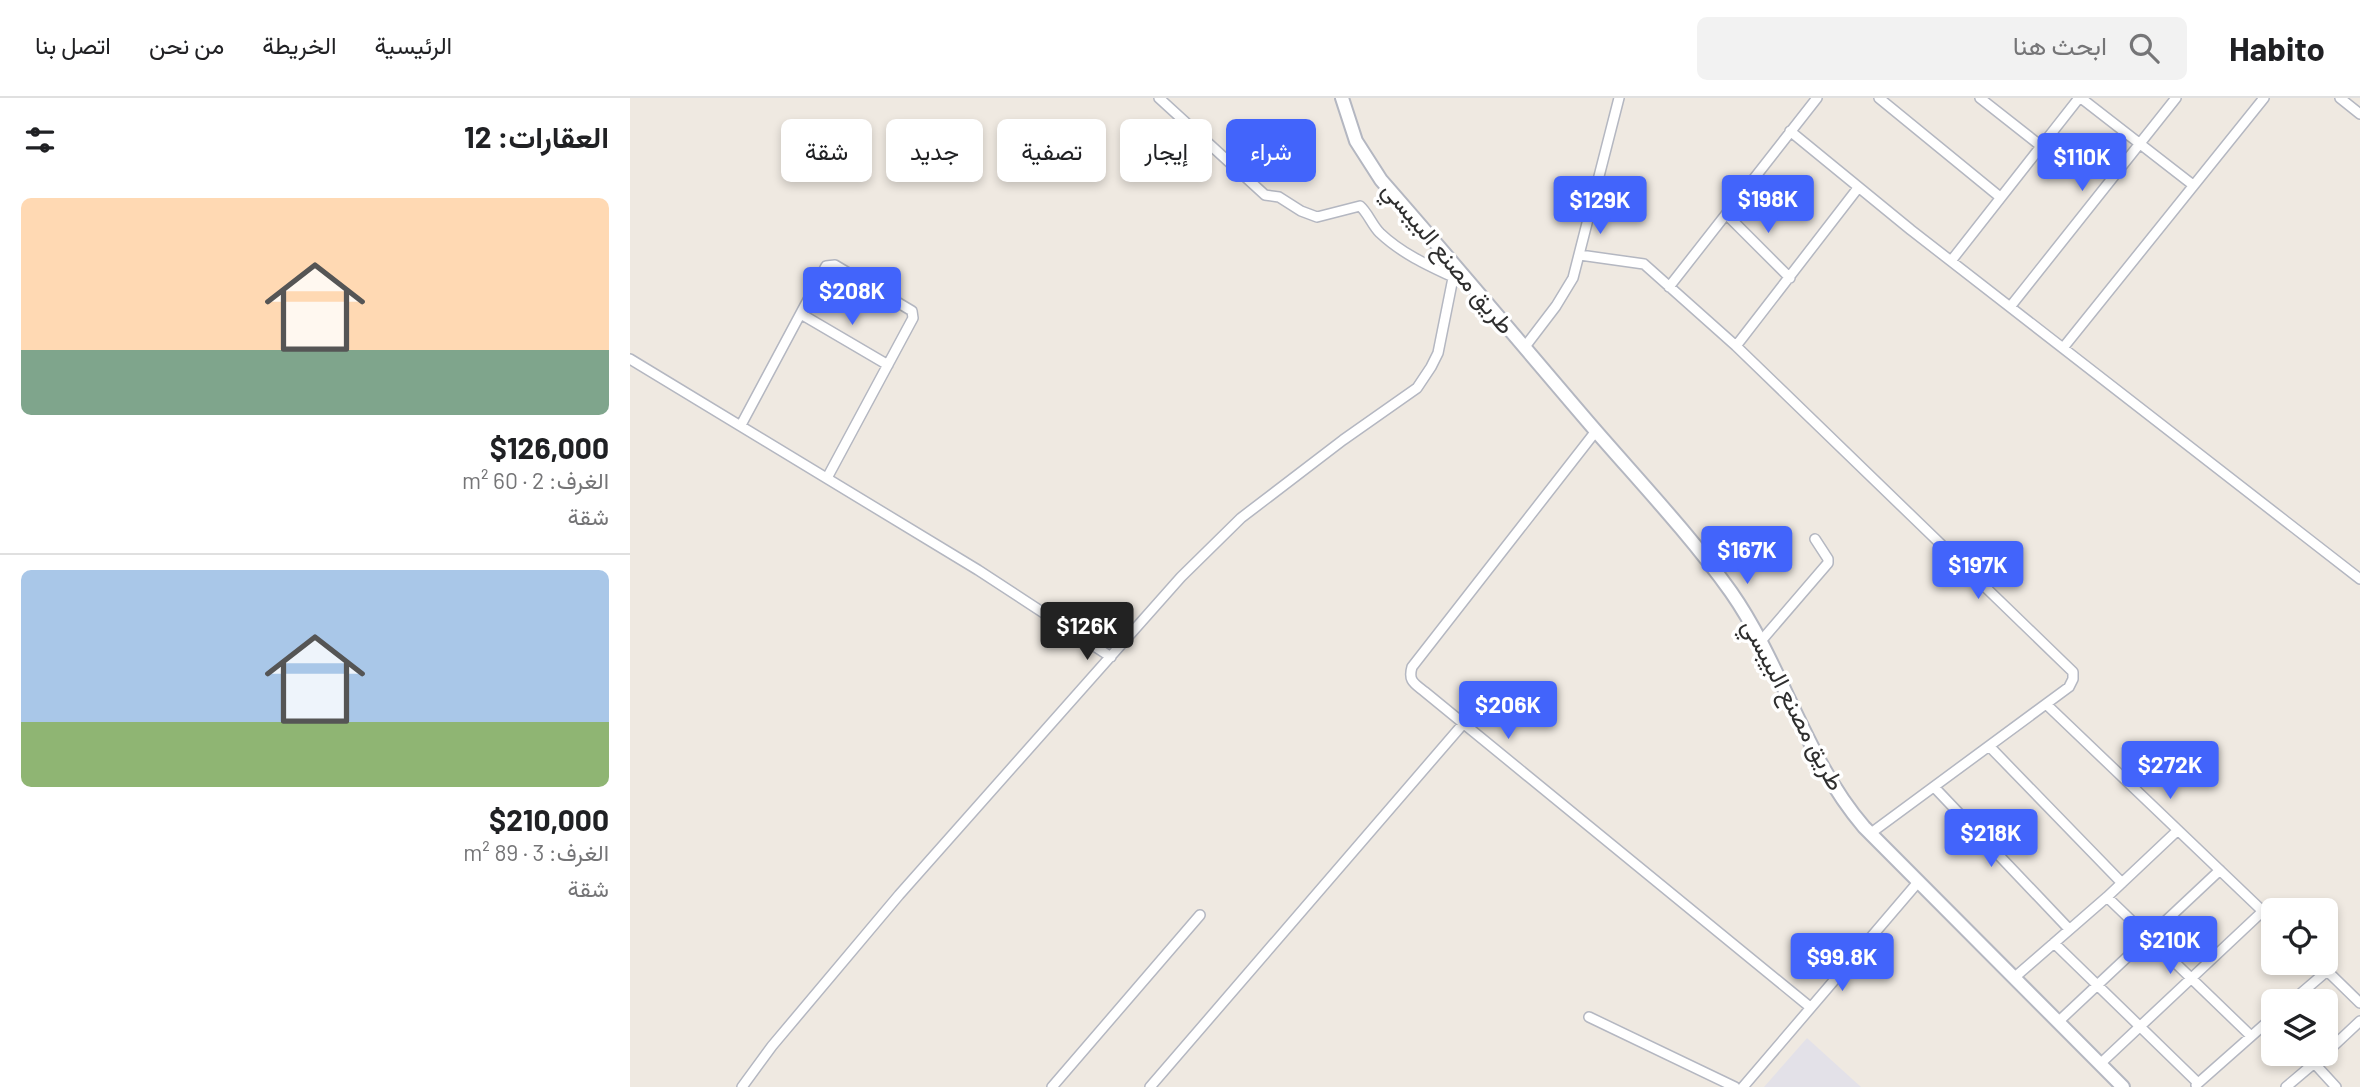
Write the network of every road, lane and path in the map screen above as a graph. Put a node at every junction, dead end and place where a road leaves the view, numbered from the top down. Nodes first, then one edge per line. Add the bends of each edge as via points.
1 (1159, 98) edge
2 (1342, 98) edge
3 (1619, 98) edge
4 (1817, 98) edge
5 (1879, 98) edge
6 (1980, 98) edge
7 (2080, 98) edge
8 (2176, 98) edge
9 (2264, 98) edge
10 (2340, 98) edge
11 (2360, 114) edge
12 (1790, 131) junction
13 (2139, 145) junction
14 (2040, 146) junction
15 (2193, 186) junction
16 (1858, 188) junction
17 (2000, 197) junction
18 (1726, 214) junction
19 (1580, 255) junction
20 (1951, 261) junction
21 (1454, 273) junction
22 (1790, 278) junction
23 (1669, 287) junction
24 (2010, 307) junction
25 (801, 314) junction
26 (1736, 346) junction
27 (1524, 348) junction
28 (2063, 348) junction
29 (630, 359) edge
30 (888, 365) junction
31 (741, 425) junction
32 (1596, 431) junction
33 (827, 478) junction
34 (1815, 539) dead end
35 (2360, 579) edge
36 (1761, 641) junction
37 (1111, 657) junction
38 (2046, 704) junction
39 (1464, 724) junction
40 (1989, 746) junction
41 (1935, 788) junction
42 (2178, 830) junction
43 (1871, 833) junction
44 (2220, 870) junction
45 (1919, 881) junction
46 (2122, 883) junction
47 (2107, 897) junction
48 (2261, 909) edge
49 (2261, 913) edge
50 (1200, 915) dead end
51 (2069, 929) junction
52 (2149, 938) junction
53 (2054, 943) junction
54 (2322, 975) edge
55 (2331, 975) edge
56 (2015, 977) junction
57 (2190, 978) junction
58 (2097, 983) junction
59 (2306, 989) edge
60 (2360, 1003) edge
61 (1810, 1007) junction
62 (1589, 1017) dead end
63 (2360, 1021) edge
64 (2058, 1022) junction
65 (2140, 1025) junction
66 (2261, 1027) edge
67 (2251, 1036) junction
68 (2338, 1041) edge
69 (2100, 1064) junction
70 (2310, 1066) edge
71 (2317, 1066) edge
72 (2196, 1085) edge
73 (742, 1087) edge
74 (1052, 1087) edge
75 (1150, 1087) edge
76 (1735, 1087) edge
77 (1743, 1087) edge
78 (2123, 1087) edge
79 (2286, 1087) edge
80 (2336, 1087) edge

1 - 21 street via 1265,195 1279,197 1317,217 1360,206 1388,240 1416,259
2 - 21 main road, طريق مصنع البيبسي via 1369,163
3 - 19 street
4 - 12 street
5 - 17 street
6 - 14 street
7 - 13 street
7 - 14 street
8 - 13 street
9 - 15 street
10 - 11 street
12 - 16 street
12 - 18 street
13 - 15 street
13 - 24 street
14 - 17 street
15 - 28 street
16 - 20 street
16 - 22 street
17 - 20 street
18 - 22 street
18 - 23 street
19 - 23 street via 1644,264
19 - 27 street via 1573,278
20 - 24 street
21 - 27 main road, طريق مصنع البيبسي
21 - 37 street via 1438,353 1417,388 1235,523
22 - 26 street
23 - 26 street
24 - 28 street
25 - 30 street
25 - 30 street via 826,266 835,265 914,313
25 - 31 street
26 - 38 street via 2073,672 2069,687
27 - 32 main road, طريق مصنع البيبسي
28 - 35 street
29 - 31 street
30 - 33 street
31 - 33 street
32 - 36 main road, طريق مصنع البيبسي via 1717,574
32 - 39 street via 1412,667 1411,680
33 - 37 street
34 - 36 street via 1828,563
36 - 43 main road, طريق مصنع البيبسي via 1838,791
37 - 73 street via 899,895
38 - 40 street
38 - 42 street
39 - 61 street
39 - 75 street
40 - 41 street
40 - 46 street
41 - 43 street
41 - 51 street
42 - 44 street
42 - 46 street
43 - 45 main road, طريق مصنع البيبسي
44 - 48 street
44 - 52 street
45 - 56 main road, طريق مصنع البيبسي
45 - 61 street
46 - 47 street
47 - 51 street
47 - 52 street
49 - 57 street
50 - 74 street
51 - 53 street
52 - 57 street
52 - 58 street
53 - 56 street
53 - 58 street
54 - 59 street
55 - 60 street
56 - 64 main road, طريق مصنع البيبسي
57 - 65 street
57 - 67 street
58 - 64 street
58 - 65 street
61 - 77 street
62 - 76 street
63 - 68 street
64 - 69 main road, طريق مصنع البيبسي
65 - 69 street
65 - 72 street
66 - 67 street
67 - 72 street
69 - 78 main road, طريق مصنع البيبسي
70 - 79 street
71 - 80 street

